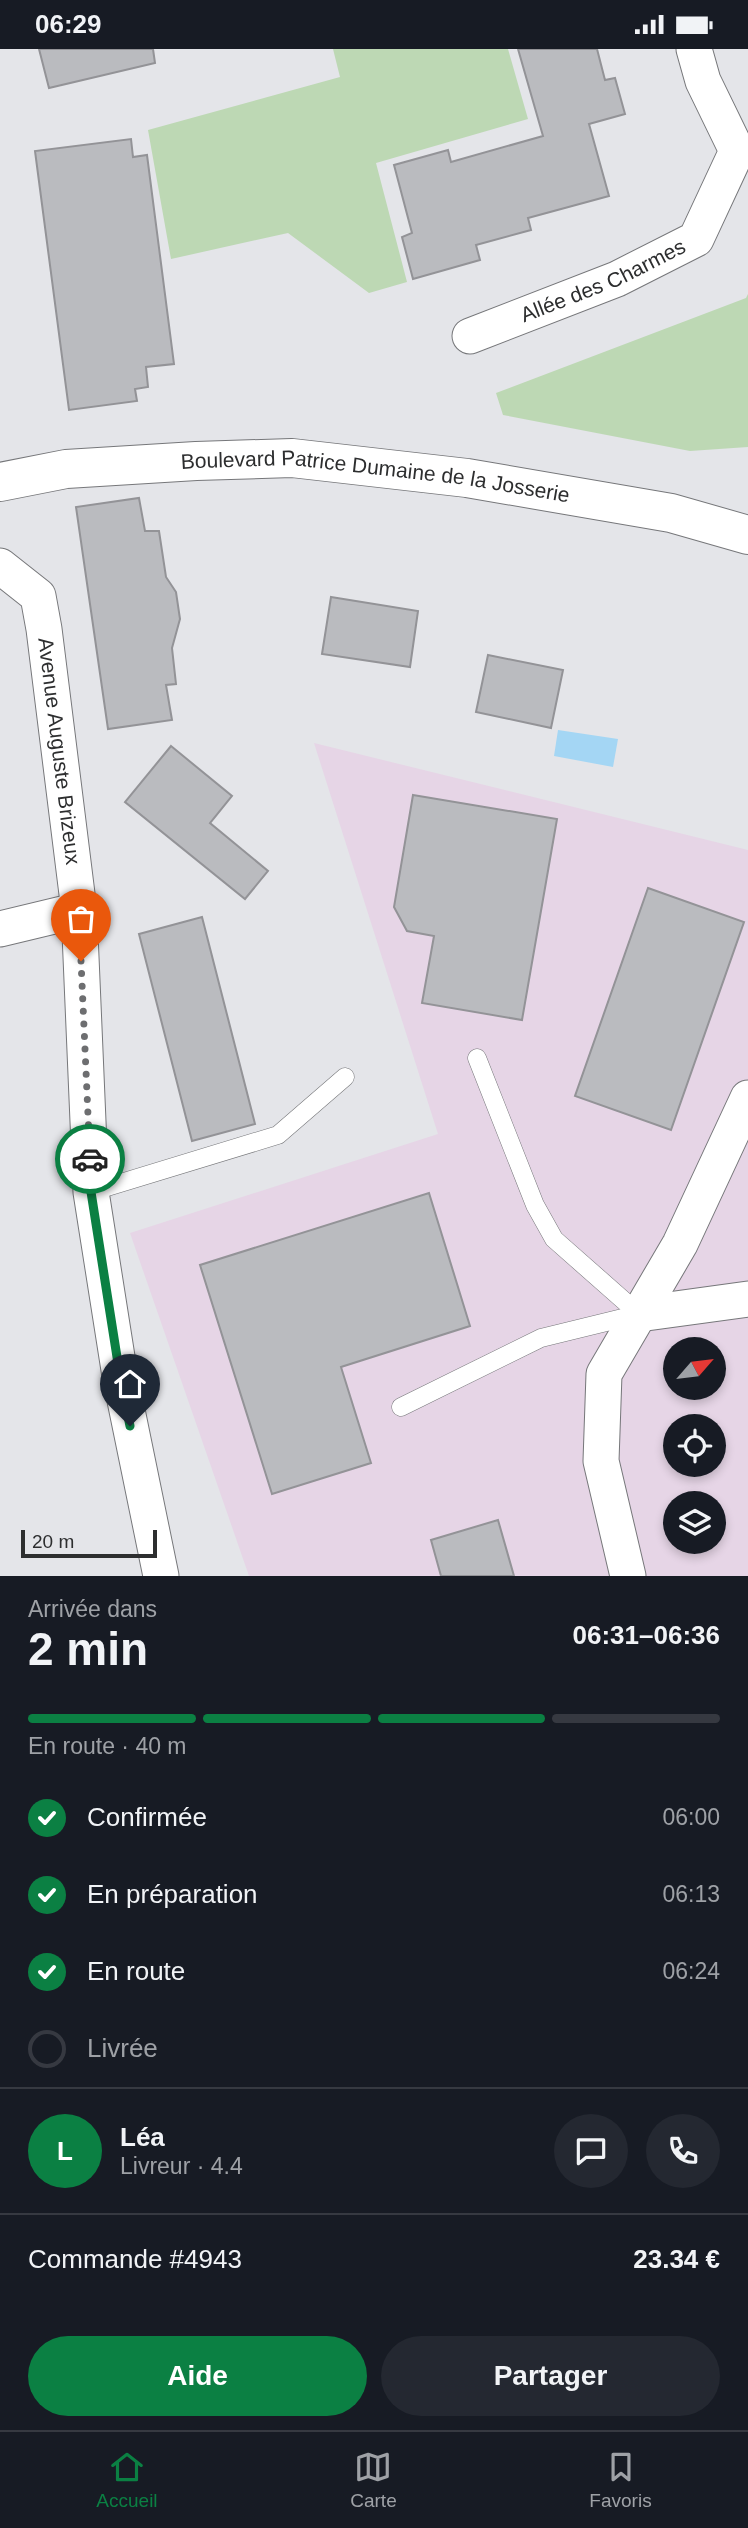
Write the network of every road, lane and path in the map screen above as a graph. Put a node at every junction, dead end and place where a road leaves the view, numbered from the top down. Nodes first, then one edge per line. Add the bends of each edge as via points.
1 (694, 49) edge
2 (470, 336) dead end
3 (0, 482) edge
4 (748, 535) edge
5 (0, 566) edge
6 (79, 909) junction
7 (0, 929) edge
8 (477, 1058) dead end
9 (345, 1077) dead end
10 (748, 1098) edge
11 (91, 1192) junction
12 (748, 1299) edge
13 (639, 1314) junction
14 (401, 1407) dead end
15 (161, 1576) edge
16 (628, 1576) edge

1 - 2 street, Allée des Charmes via 703,81 737,151 696,239 617,279
3 - 4 street, Boulevard Patrice Dumaine de la Josserie via 66,469 292,458 467,478 671,513
5 - 6 street, Avenue Auguste Brizeux via 38,596
6 - 7 street
6 - 11 street, Avenue Auguste Brizeux
8 - 13 lane via 535,1205 554,1239
9 - 11 lane via 278,1135
10 - 13 street via 680,1244
11 - 15 street, Avenue Auguste Brizeux via 120,1376
12 - 13 street
13 - 14 lane via 541,1338
13 - 16 street via 604,1374 601,1461

